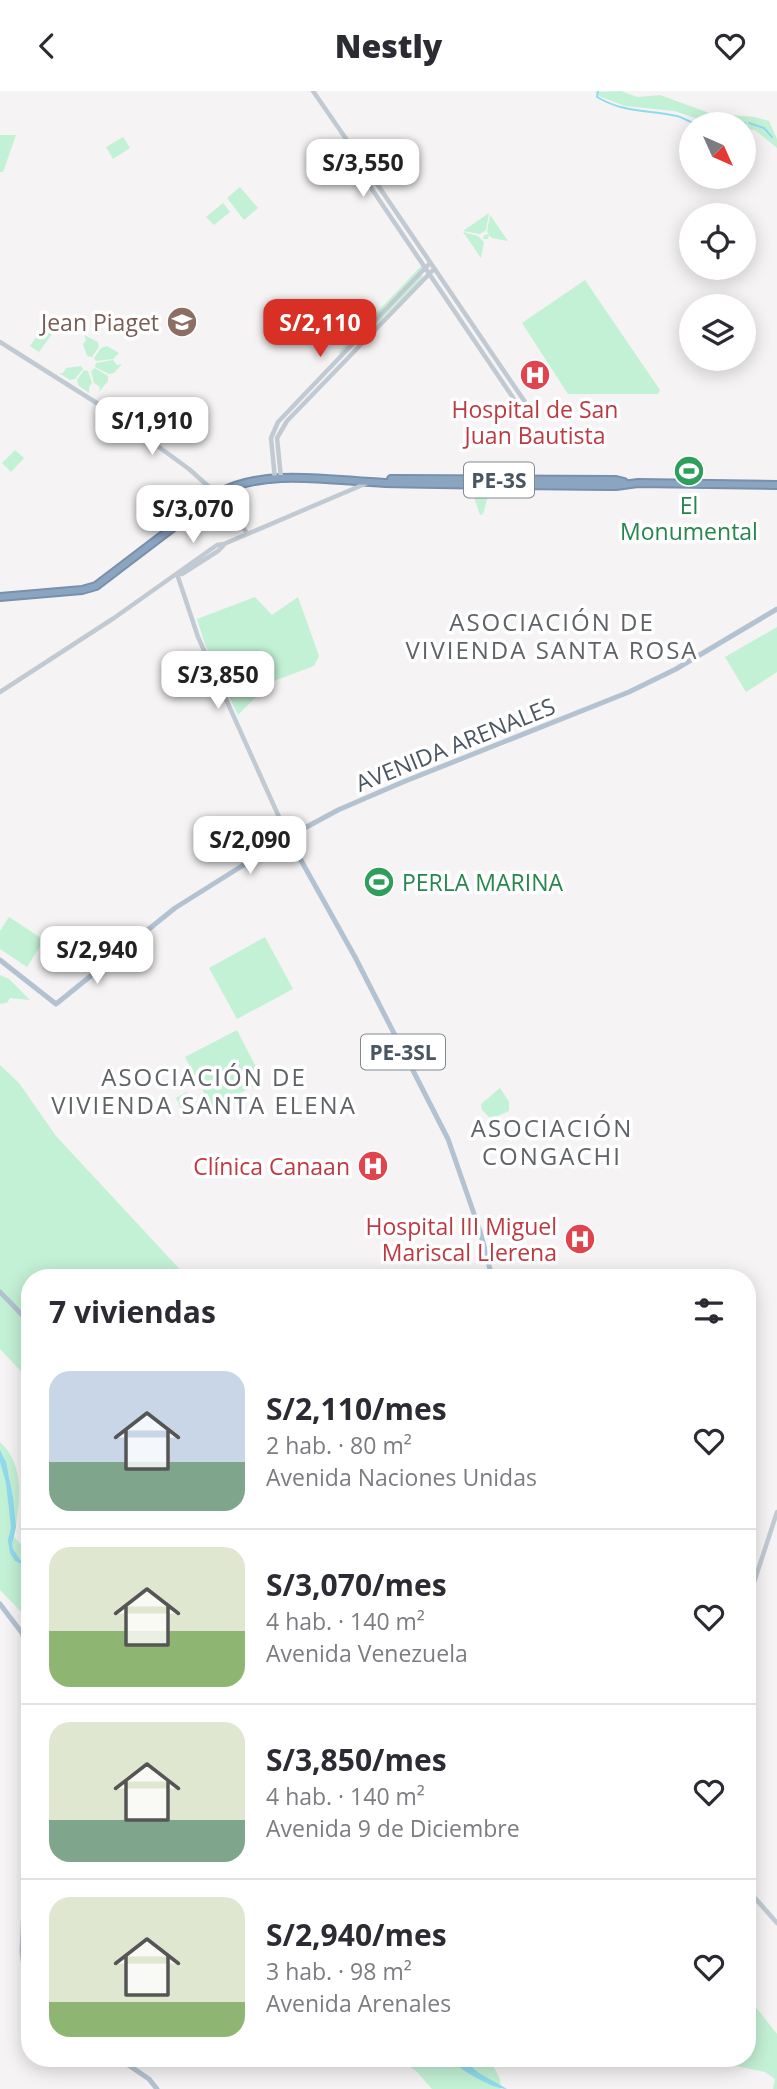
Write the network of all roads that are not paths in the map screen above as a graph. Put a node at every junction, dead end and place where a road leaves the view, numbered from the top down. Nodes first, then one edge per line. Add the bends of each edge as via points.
1 (313, 91) edge
2 (365, 170) junction
3 (430, 263) junction
4 (434, 269) junction
5 (427, 271) junction
6 (0, 342) edge
7 (516, 402) dead end
8 (525, 402) dead end
9 (278, 479) junction
10 (371, 481) junction
11 (777, 485) edge
12 (217, 494) junction
13 (247, 533) junction
14 (177, 574) junction
15 (0, 597) edge
16 (777, 609) edge
17 (0, 692) edge
18 (288, 837) junction
19 (0, 960) edge
20 (10, 966) junction
21 (0, 969) edge
22 (490, 1269) edge
23 (0, 1292) edge
24 (21, 1314) edge
25 (777, 1512) edge
26 (756, 1576) edge
27 (0, 1604) edge
28 (21, 1632) edge
29 (756, 1899) edge
30 (777, 1923) edge
31 (131, 2067) edge
32 (157, 2089) edge

1 - 2 street
2 - 3 street
2 - 5 street via 365,179
3 - 4 street
3 - 5 street
4 - 5 street
4 - 8 street
5 - 7 street
5 - 9 street via 278,422 271,438
6 - 12 street via 111,412
9 - 10 highway, PE-3S
9 - 12 highway, PE-3S via 239,483
10 - 11 highway, PE-3S
10 - 13 street
12 - 13 street
12 - 15 highway, PE-3S via 96,586
13 - 14 street via 217,545
14 - 17 street
14 - 18 street via 198,637
16 - 18 main road, AVENIDA ARENALES via 638,688 402,782
18 - 20 main road, AVENIDA ARENALES via 175,908 56,1004
18 - 22 main road, PE-3SL via 448,1139
19 - 20 main road
20 - 21 main road
23 - 24 main road
25 - 26 street
27 - 28 main road
29 - 30 street
31 - 32 main road

